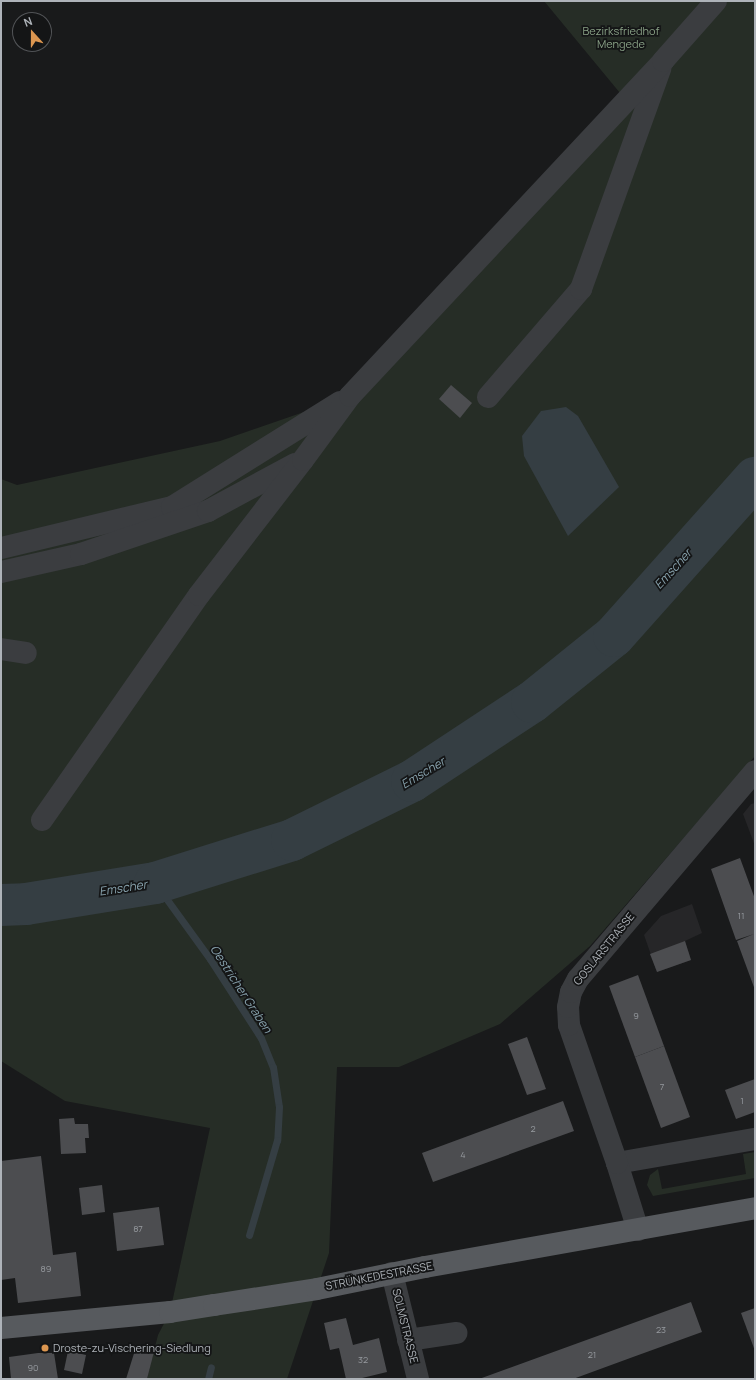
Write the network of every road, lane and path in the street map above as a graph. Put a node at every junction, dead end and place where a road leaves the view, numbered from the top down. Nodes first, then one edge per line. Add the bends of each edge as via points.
1 (716, 1) edge
2 (663, 61) junction
3 (350, 396) junction
4 (488, 397) dead end
5 (303, 460) junction
6 (1, 548) edge
7 (1, 572) edge
8 (1, 649) edge
9 (26, 653) dead end
10 (755, 771) edge
11 (42, 820) dead end
12 (755, 1139) edge
13 (617, 1163) junction
14 (755, 1208) edge
15 (638, 1230) junction
16 (392, 1273) junction
17 (1, 1328) edge
18 (456, 1333) dead end
19 (408, 1340) junction
20 (418, 1379) edge

1 - 2 street
2 - 3 street
2 - 4 street via 581,289
3 - 5 street
3 - 6 street via 172,506
5 - 7 street via 208,512 81,554
5 - 11 street via 199,596
8 - 9 street
10 - 13 street, GOSLARSTRASSE via 578,979 571,992 568,1007 569,1025
12 - 13 street
13 - 15 street, GOSLARSTRASSE
14 - 15 main road, STRÜNKEDESTRASSE
15 - 16 main road, STRÜNKEDESTRASSE
16 - 17 main road, STRÜNKEDESTRASSE via 170,1312
16 - 19 street, SOLMSTRASSE
18 - 19 street
19 - 20 street, SOLMSTRASSE

